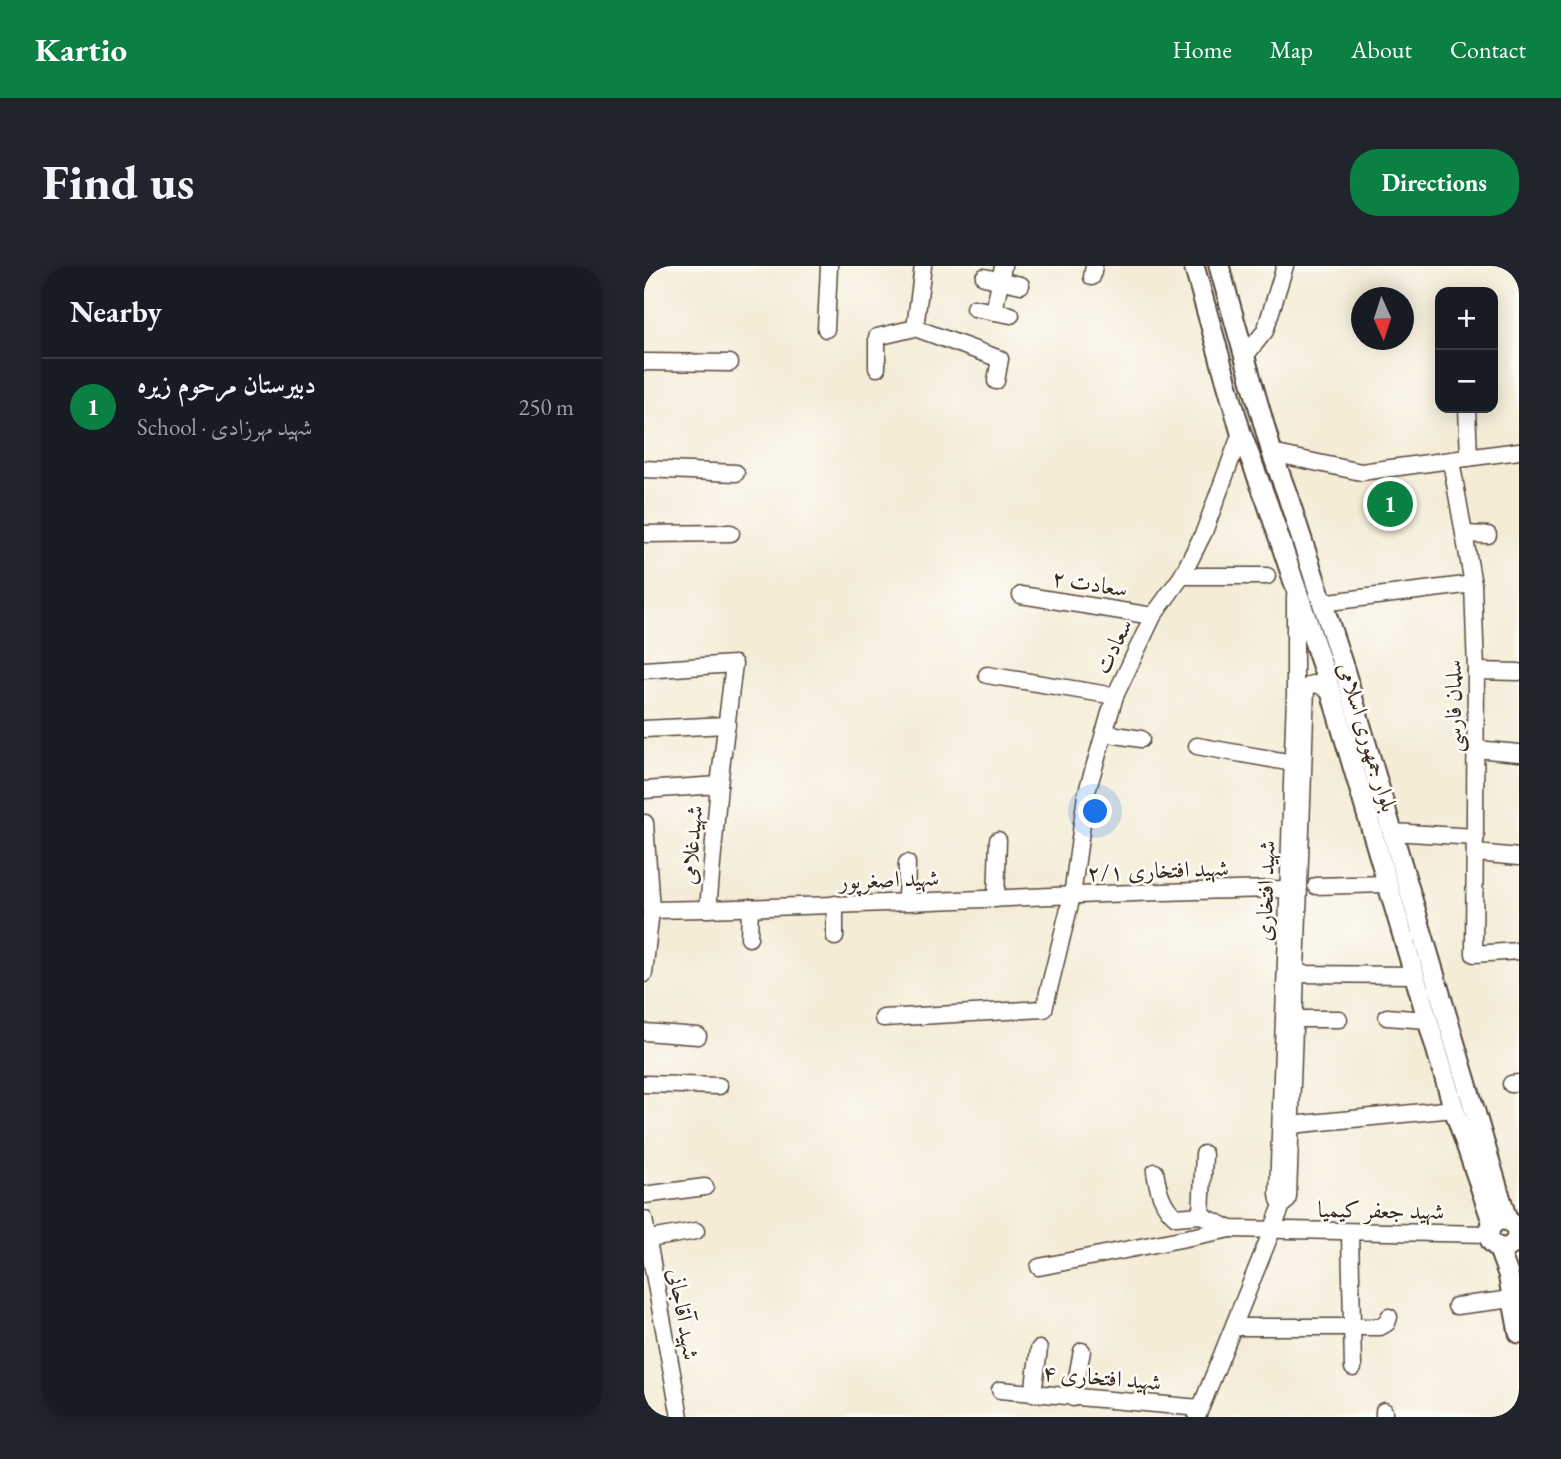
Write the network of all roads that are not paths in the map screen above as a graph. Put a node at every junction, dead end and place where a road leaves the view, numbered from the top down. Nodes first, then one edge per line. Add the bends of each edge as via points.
1 (829, 266) edge
2 (923, 266) edge
3 (1194, 266) edge
4 (1219, 266) edge
5 (1285, 266) edge
6 (996, 275) edge
7 (1021, 285) dead end
8 (974, 308) dead end
9 (915, 328) junction
10 (826, 329) dead end
11 (1245, 356) junction
12 (644, 362) edge
13 (730, 363) dead end
14 (877, 368) dead end
15 (996, 381) dead end
16 (1467, 413) edge
17 (1241, 433) junction
18 (1519, 451) edge
19 (1272, 453) junction
20 (1469, 458) junction
21 (1451, 461) junction
22 (644, 469) edge
23 (736, 473) dead end
24 (1287, 494) junction
25 (1267, 502) junction
26 (732, 533) dead end
27 (644, 534) edge
28 (1464, 534) junction
29 (1488, 535) dead end
30 (1301, 537) junction
31 (1279, 541) junction
32 (1182, 576) junction
33 (1267, 576) dead end
34 (1473, 584) junction
35 (1296, 590) junction
36 (1021, 595) dead end
37 (1321, 603) junction
38 (1153, 616) junction
39 (644, 670) edge
40 (1476, 671) junction
41 (1519, 672) edge
42 (986, 675) dead end
43 (1331, 692) junction
44 (1115, 696) junction
45 (1300, 698) junction
46 (727, 725) junction
47 (644, 729) edge
48 (1104, 733) junction
49 (1141, 739) dead end
50 (1198, 746) dead end
51 (1476, 749) junction
52 (1519, 753) edge
53 (1293, 763) junction
54 (719, 785) junction
55 (644, 790) edge
56 (645, 823) edge
57 (1392, 832) junction
58 (998, 840) dead end
59 (1476, 845) junction
60 (1519, 857) edge
61 (907, 863) dead end
62 (1387, 884) junction
63 (1316, 886) dead end
64 (1288, 889) junction
65 (1072, 896) junction
66 (996, 899) junction
67 (906, 902) junction
68 (835, 904) junction
69 (750, 907) junction
70 (708, 909) junction
71 (651, 910) junction
72 (835, 937) dead end
73 (749, 939) dead end
74 (1519, 951) edge
75 (644, 974) edge
76 (1296, 974) junction
77 (1414, 975) junction
78 (1387, 1017) dead end
79 (883, 1018) dead end
80 (1294, 1019) junction
81 (1339, 1019) dead end
82 (1427, 1020) junction
83 (644, 1032) edge
84 (698, 1036) dead end
85 (644, 1084) edge
86 (719, 1086) dead end
87 (1454, 1110) junction
88 (1291, 1125) junction
89 (1204, 1154) dead end
90 (1155, 1172) dead end
91 (705, 1187) dead end
92 (644, 1195) edge
93 (1281, 1199) junction
94 (1201, 1216) junction
95 (644, 1219) edge
96 (1231, 1229) junction
97 (696, 1231) dead end
98 (1272, 1231) junction
99 (1350, 1233) junction
100 (1507, 1234) edge
101 (646, 1240) edge
102 (1039, 1266) dead end
103 (1513, 1269) edge
104 (650, 1281) edge
105 (1513, 1299) junction
106 (1456, 1306) dead end
107 (1389, 1317) dead end
108 (1235, 1327) junction
109 (1352, 1328) junction
110 (1519, 1333) edge
111 (1040, 1349) dead end
112 (1082, 1351) dead end
113 (1353, 1368) dead end
114 (1000, 1390) dead end
115 (1033, 1394) junction
116 (1073, 1398) junction
117 (1199, 1413) edge
118 (680, 1417) edge

1 - 10 street
2 - 9 street
3 - 17 main road, بلوار جمهوری اسلامی
4 - 11 main road, بلوار جمهوری اسلامی
5 - 11 street via 1265,331
6 - 7 street
6 - 8 street via 1002,314
9 - 14 street via 877,337
9 - 15 street via 1000,359
11 - 19 main road, بلوار جمهوری اسلامی
12 - 13 street
16 - 20 street
17 - 25 main road, بلوار جمهوری اسلامی
17 - 32 street, سعادت via 1204,532
18 - 20 street
19 - 21 street via 1361,472
19 - 24 main road, بلوار جمهوری اسلامی
20 - 21 street
21 - 28 street, سلمان فارسی
22 - 23 street
24 - 25 main road via 1280,506
24 - 30 main road, بلوار جمهوری اسلامی
25 - 31 main road, بلوار جمهوری اسلامی
26 - 27 street
28 - 29 street
28 - 34 street, سلمان فارسی
30 - 31 main road via 1288,529
30 - 37 main road, بلوار جمهوری اسلامی
31 - 35 main road, بلوار جمهوری اسلامی
32 - 33 street
32 - 38 street, سعادت
34 - 37 street
34 - 40 street, سلمان فارسی
35 - 43 main road, بلوار جمهوری اسلامی
35 - 45 street, شهید افتخاری
36 - 38 street, سعادت ۲
37 - 57 main road, بلوار جمهوری اسلامی
38 - 44 street, سعادت
39 - 46 street, شهیدغلامی via 734,664
40 - 41 street
40 - 51 street, سلمان فارسی
42 - 44 street
43 - 45 street via 1312,684
43 - 62 main road, بلوار جمهوری اسلامی
44 - 48 street, سعادت
45 - 53 street, شهید افتخاری
45 - 76 street
46 - 47 street
46 - 54 street, شهیدغلامی
48 - 49 street
48 - 65 street, سعادت via 1086,795
50 - 53 street
51 - 52 street
51 - 59 street, سلمان فارسی
53 - 64 street, شهید افتخاری
54 - 55 street
54 - 70 street, شهیدغلامی
56 - 71 street
57 - 59 street
57 - 100 main road, بلوار جمهوری اسلامی
58 - 66 street
59 - 60 street
59 - 74 street, سلمان فارسی via 1474,954
61 - 67 street
62 - 63 street
62 - 77 main road, بلوار جمهوری اسلامی
64 - 65 street, شهید افتخاری ۲/۱
64 - 93 street, شهید افتخاری
65 - 66 street, شهید اصغرپور
65 - 79 street, سعادت via 1044,1009
66 - 67 street, شهید اصغرپور
67 - 68 street, شهید اصغرپور
68 - 69 street, شهید اصغرپور
68 - 72 street
69 - 70 street, شهید اصغرپور
69 - 73 street
70 - 71 street
71 - 75 street
76 - 77 street
76 - 80 street
77 - 82 main road, بلوار جمهوری اسلامی
78 - 82 street
80 - 81 street
80 - 88 street
82 - 87 main road, بلوار جمهوری اسلامی
83 - 84 street
85 - 86 street
87 - 88 street
87 - 100 main road, بلوار جمهوری اسلامی
88 - 93 street via 1289,1197
89 - 94 street
90 - 94 street via 1168,1211 1176,1217
91 - 92 street
93 - 98 street, شهید افتخاری
94 - 96 street
95 - 101 street, شهید آقاجانی
96 - 98 street, شهید جعفر کیمیا
96 - 102 street
97 - 101 street
98 - 99 street, شهید جعفر کیمیا
98 - 108 street, شهید افتخاری
99 - 100 street, شهید جعفر کیمیا
99 - 109 street
100 - 103 main road, بلوار جمهوری اسلامی
101 - 104 street, شهید آقاجانی
103 - 105 main road, بلوار جمهوری اسلامی
104 - 118 street, شهید آقاجانی
105 - 106 street
105 - 110 main road, بلوار جمهوری اسلامی
107 - 109 street via 1380,1327
108 - 109 street
108 - 117 street, شهید افتخاری
109 - 113 street
111 - 115 street
112 - 116 street
114 - 115 street, شهید افتخاری ۴
115 - 116 street, شهید افتخاری ۴
116 - 117 street, شهید افتخاری ۴

